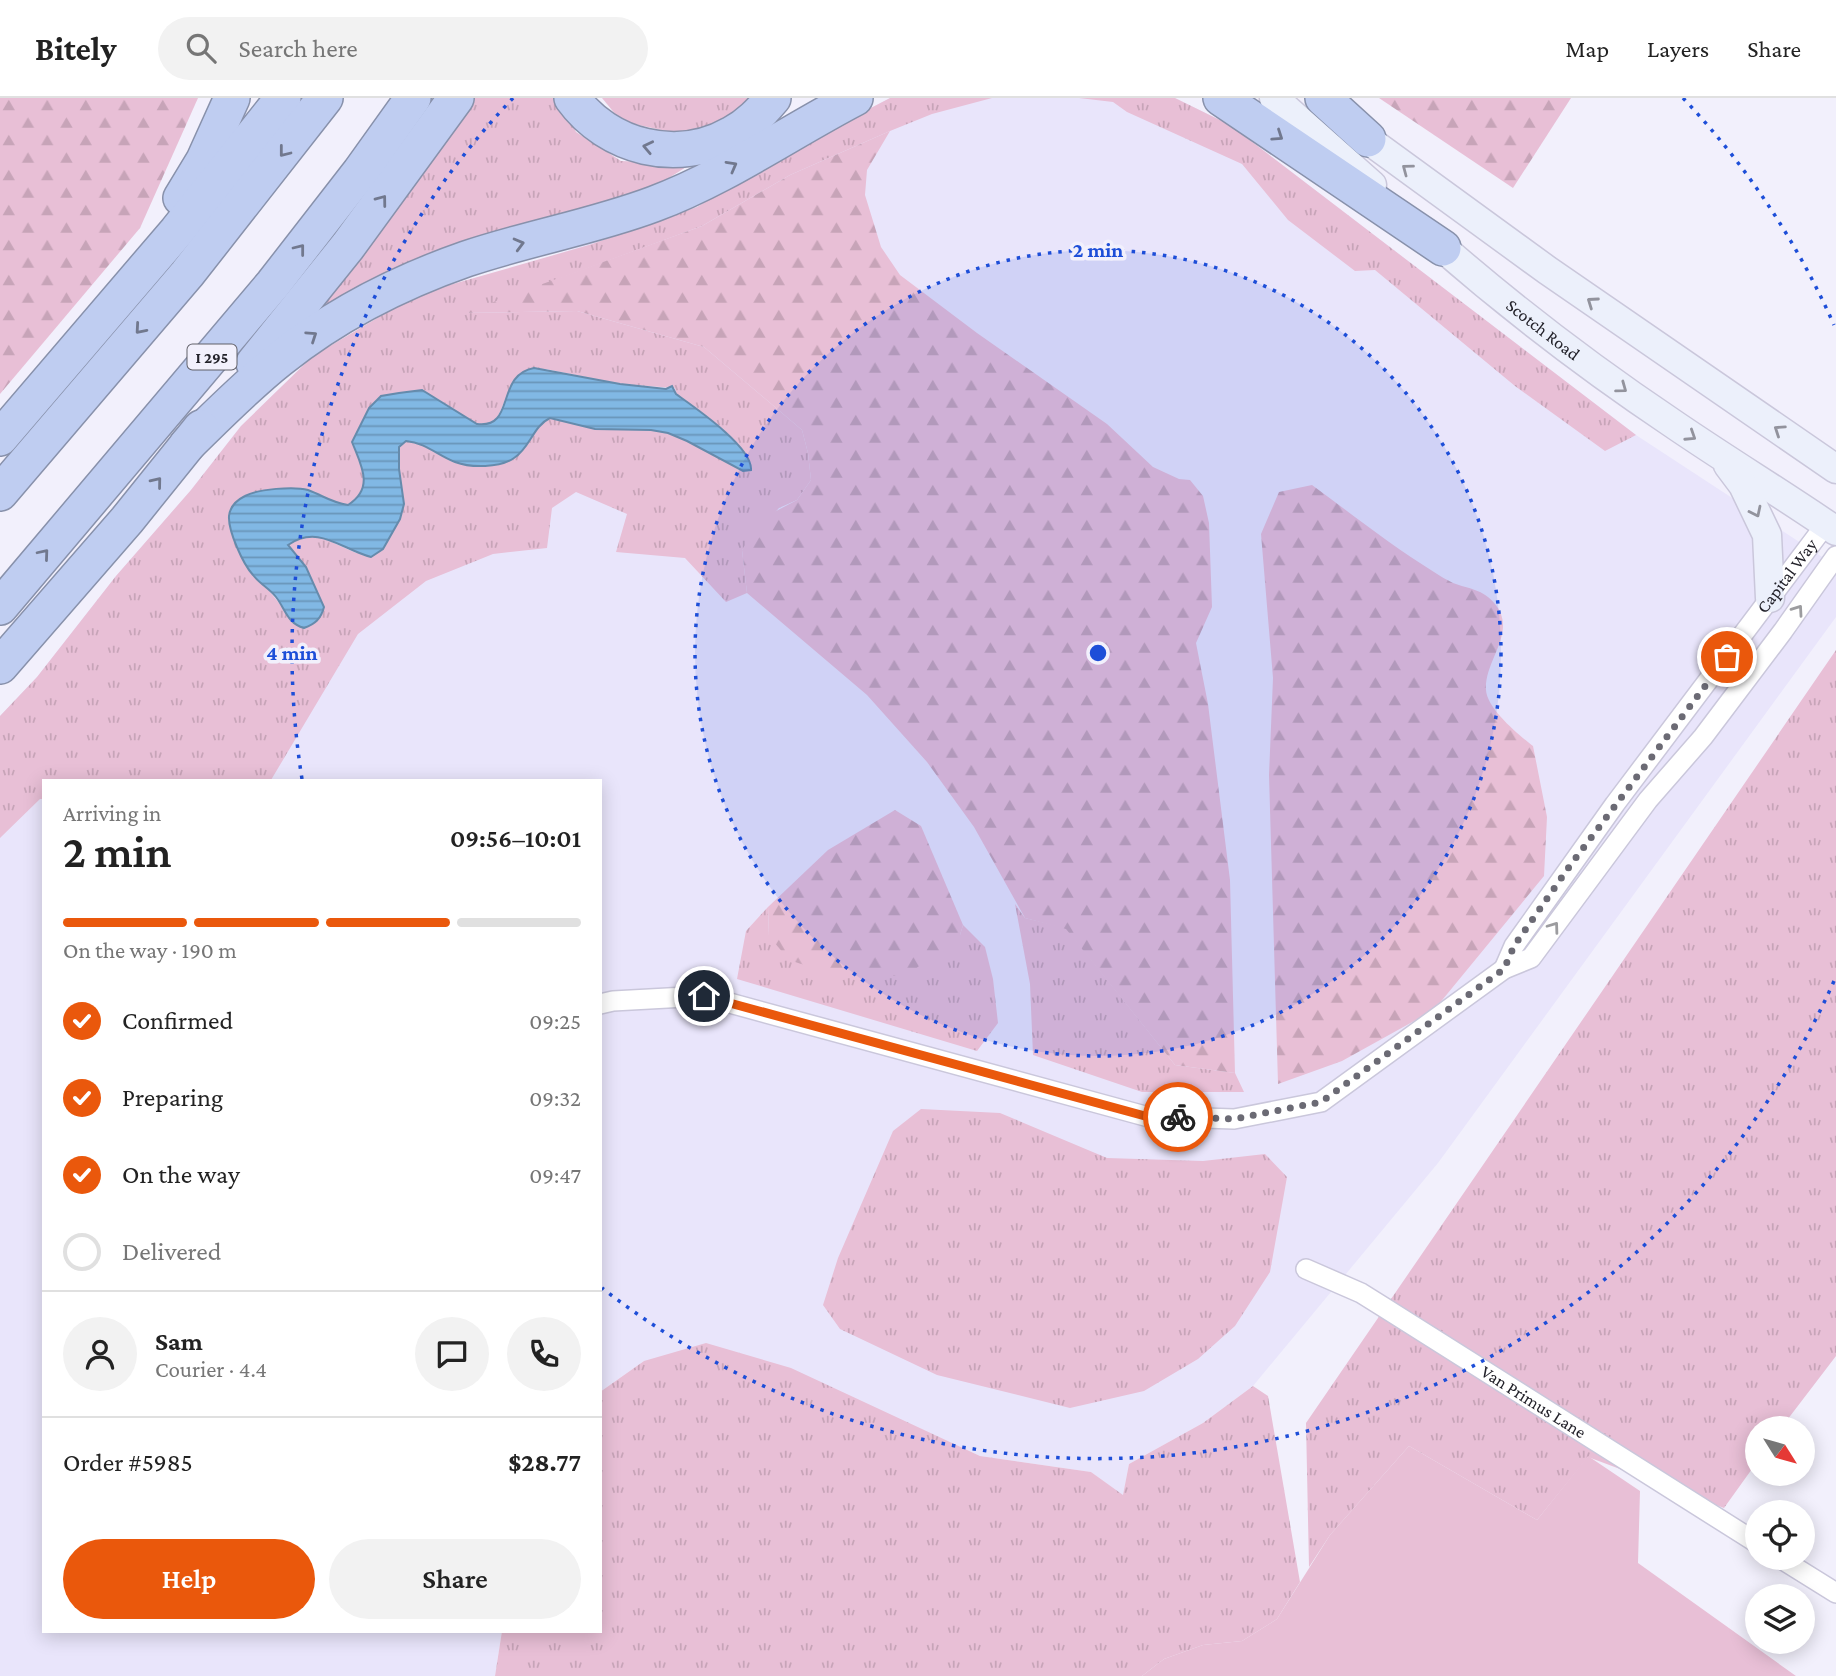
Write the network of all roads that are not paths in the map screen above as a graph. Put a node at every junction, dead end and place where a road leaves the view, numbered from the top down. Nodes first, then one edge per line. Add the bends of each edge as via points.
1 (232, 98) edge
2 (283, 98) edge
3 (325, 98) edge
4 (412, 98) edge
5 (456, 98) edge
6 (572, 98) edge
7 (773, 98) edge
8 (855, 98) edge
9 (1221, 98) edge
10 (1274, 98) edge
11 (1310, 98) edge
12 (1323, 98) edge
13 (1368, 139) junction
14 (1443, 248) junction
15 (6, 431) edge
16 (187, 445) junction
17 (1720, 454) junction
18 (1836, 469) edge
19 (0, 493) edge
20 (1833, 521) edge
21 (1836, 556) edge
22 (1770, 598) junction
23 (0, 607) edge
24 (0, 666) edge
25 (1504, 969) junction
26 (602, 1004) edge
27 (1306, 1269) dead end
28 (1745, 1535) edge
29 (1799, 1570) edge
30 (1836, 1593) edge

1 - 15 highway via 200,169 139,262
2 - 15 highway via 177,231
3 -> 19 highway via 195,265
23 -> 4 highway, I 295 via 273,284
16 -> 5 highway via 348,246
7 -> 6 highway via 732,134 701,147 676,150 621,138 594,122
16 -> 8 highway via 281,358 374,299 468,258 674,196
9 -> 14 highway
10 - 14 main road, Scotch Road
11 - 13 main road
12 - 13 highway
18 -> 13 main road via 1546,270
14 -> 17 main road, Scotch Road via 1593,367
24 -> 16 highway
17 - 20 main road, Scotch Road
17 -> 22 main road via 1743,485 1768,535
20 - 22 street, Capital Way
25 -> 21 street, Capital Way via 1531,958
22 - 25 street, Capital Way via 1615,804 1514,946
25 - 26 street, Capital Way via 1321,1102 1234,1119 1145,1116 704,996
27 - 28 street, Van Primus Lane via 1377,1303
29 - 30 street

